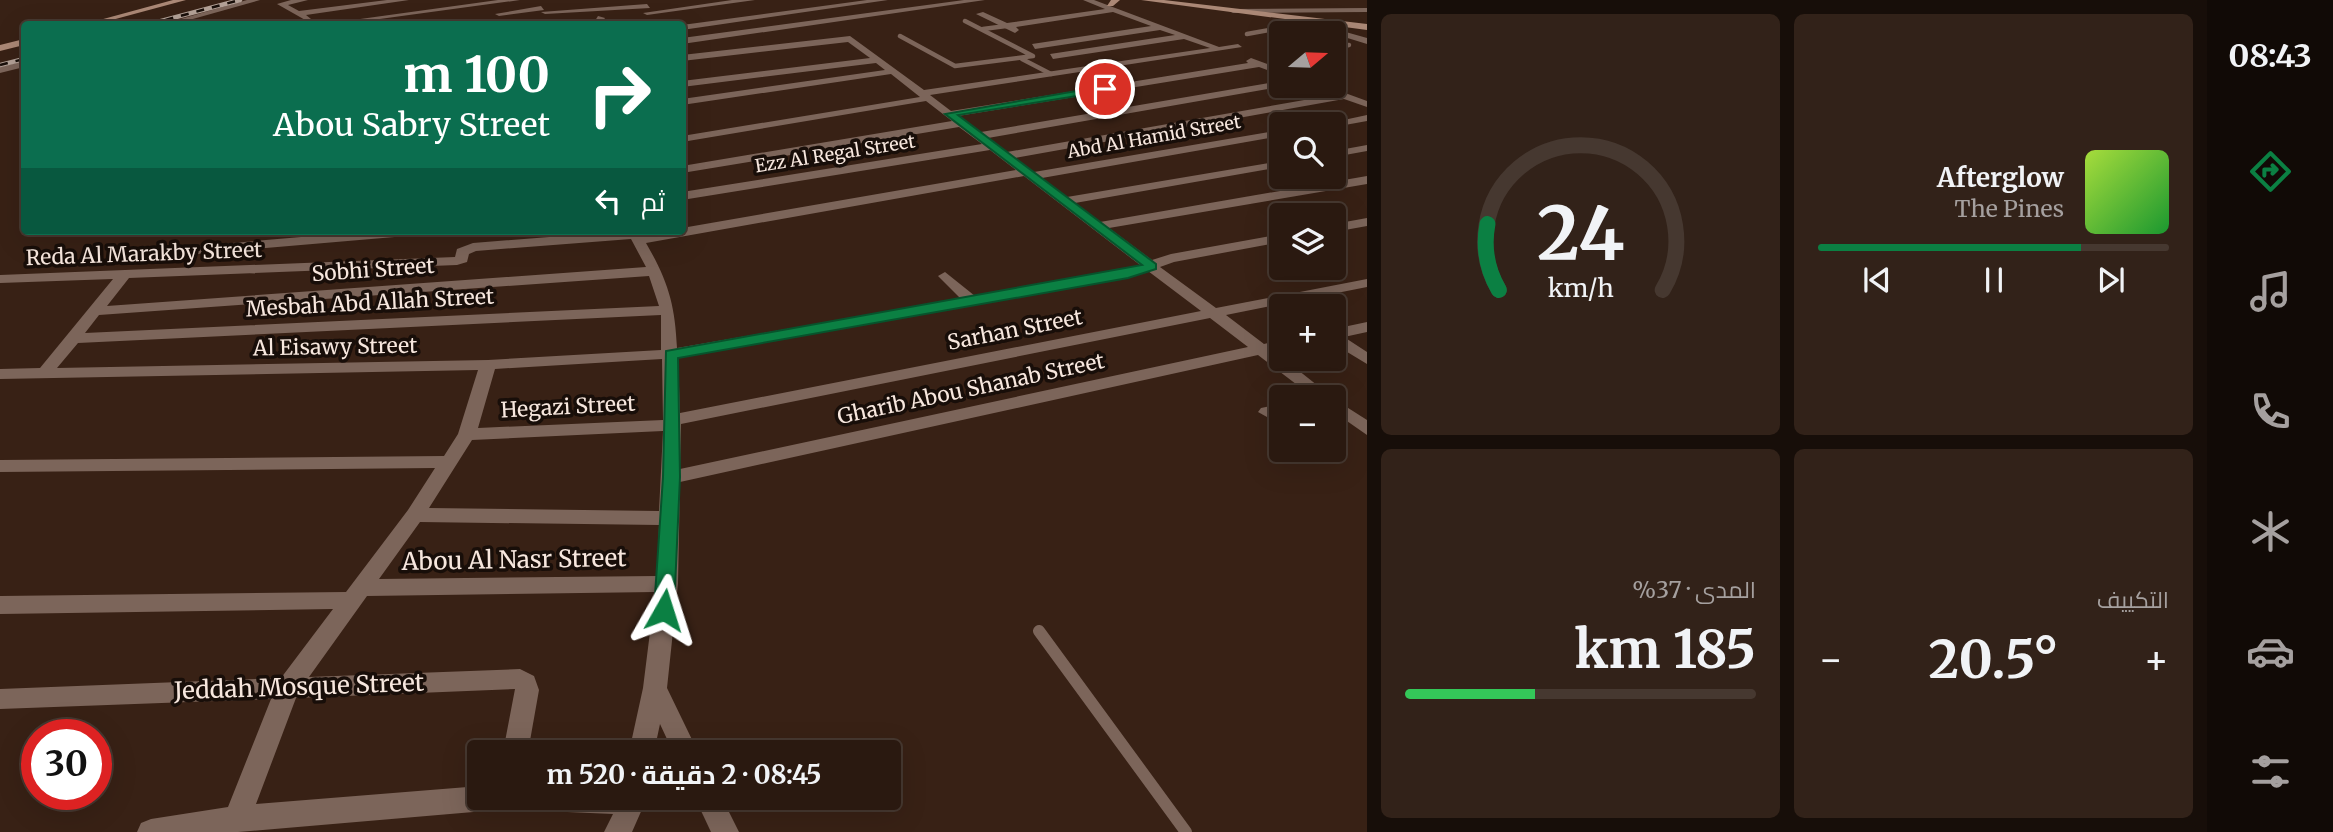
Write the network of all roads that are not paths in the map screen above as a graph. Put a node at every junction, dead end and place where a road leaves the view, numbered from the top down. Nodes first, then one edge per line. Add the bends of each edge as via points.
1 (181, 0) edge
2 (256, 0) edge
3 (304, 0) edge
4 (405, 0) edge
5 (516, 0) edge
6 (751, 0) edge
7 (835, 0) edge
8 (884, 0) edge
9 (981, 0) edge
10 (1087, 0) edge
11 (1099, 0) edge
12 (1145, 0) edge
13 (1310, 0) edge
14 (530, 1) edge
15 (648, 4) edge
16 (846, 5) junction
17 (1114, 5) edge
18 (543, 7) edge
19 (1330, 10) junction
20 (733, 11) dead end
21 (1233, 11) junction
22 (1364, 11) edge
23 (711, 13) dead end
24 (297, 14) junction
25 (981, 14) dead end
26 (488, 15) dead end
27 (681, 17) dead end
28 (1292, 18) junction
29 (747, 19) junction
30 (100, 21) edge
31 (178, 21) edge
32 (312, 21) edge
33 (352, 21) edge
34 (965, 21) dead end
35 (1302, 21) edge
36 (725, 22) junction
37 (693, 26) junction
38 (1006, 26) junction
39 (686, 27) edge
40 (1160, 27) junction
41 (1364, 27) edge
42 (981, 29) junction
43 (1269, 30) edge
44 (1024, 34) dead end
45 (1247, 34) dead end
46 (1346, 34) edge
47 (900, 36) dead end
48 (1185, 36) junction
49 (686, 40) edge
50 (1367, 41) edge
51 (21, 43) edge
52 (1349, 45) joint
53 (1035, 46) dead end
54 (1346, 46) edge
55 (1238, 47) junction
56 (0, 48) edge
57 (1220, 49) junction
58 (1053, 56) dead end
59 (686, 58) edge
60 (1020, 58) junction
61 (1269, 58) edge
62 (879, 60) junction
63 (1260, 64) junction
64 (21, 67) edge
65 (1269, 67) edge
66 (2, 70) edge
67 (894, 71) junction
68 (1051, 74) junction
69 (686, 84) edge
70 (1346, 84) edge
71 (1269, 86) edge
72 (1367, 92) edge
73 (926, 96) junction
74 (1346, 96) edge
75 (1334, 98) edge
76 (686, 101) edge
77 (1367, 104) edge
78 (950, 114) junction
79 (1367, 118) edge
80 (1346, 121) edge
81 (962, 123) junction
82 (1269, 135) edge
83 (979, 136) junction
84 (686, 138) edge
85 (992, 146) junction
86 (1367, 148) edge
87 (1346, 152) edge
88 (1006, 156) junction
89 (1269, 166) edge
90 (686, 169) edge
91 (1030, 174) junction
92 (1367, 180) edge
93 (686, 195) edge
94 (1066, 201) junction
95 (1367, 222) edge
96 (1098, 226) junction
97 (1346, 226) edge
98 (686, 227) edge
99 (371, 235) edge
100 (635, 235) edge
101 (1269, 240) edge
102 (173, 252) dead end
103 (457, 261) joint
104 (1151, 267) junction
105 (655, 271) junction
106 (123, 276) junction
107 (945, 276) dead end
108 (0, 279) edge
109 (1367, 283) edge
110 (973, 302) junction
111 (668, 310) junction
112 (95, 312) junction
113 (1212, 312) junction
114 (1367, 327) edge
115 (1346, 332) edge
116 (74, 338) junction
117 (1346, 344) edge
118 (1269, 347) edge
119 (1260, 349) junction
120 (671, 355) junction
121 (1367, 359) edge
122 (488, 365) junction
123 (0, 374) edge
124 (44, 374) junction
125 (1308, 385) edge
126 (1346, 410) edge
127 (1367, 411) edge
128 (1346, 414) edge
129 (672, 422) junction
130 (1367, 429) edge
131 (467, 434) junction
132 (449, 463) junction
133 (0, 466) edge
134 (672, 477) junction
135 (415, 515) junction
136 (670, 518) junction
137 (667, 584) junction
138 (357, 594) junction
139 (0, 605) edge
140 (1039, 631) dead end
141 (289, 687) junction
142 (655, 688) junction
143 (0, 698) edge
144 (518, 740) edge
145 (644, 740) edge
146 (680, 740) edge
147 (467, 800) edge
148 (628, 810) edge
149 (714, 810) edge
150 (237, 819) junction
151 (151, 832) edge
152 (618, 832) edge
153 (725, 832) edge
154 (1186, 832) edge

1 - 30 main road
2 - 31 street
3 - 24 street via 281,4
4 - 24 street
5 - 33 street
6 - 15 street
7 - 16 street
8 - 16 street
9 - 49 street
10 - 17 street
11 - 17 street
12 - 21 main road
13 - 19 street
14 - 18 street
15 - 18 street
16 - 29 street
17 - 38 street
17 - 40 street
17 - 55 street
18 - 26 street
19 - 21 street
19 - 22 street
20 - 29 street
21 - 28 main road
23 - 36 street
24 - 32 street
25 - 38 street
27 - 37 street
28 - 35 street
28 - 41 main road
29 - 36 street
34 - 42 lane
36 - 37 street
37 - 39 street
38 - 42 lane
38 - 44 street
40 - 48 street
40 - 53 street
42 - 60 lane via 1033,55
43 - 45 lane
46 - 50 street
47 - 60 lane via 955,66
48 - 57 street
48 - 58 street
50 - 52 street
51 - 56 main road
52 - 54 lane
55 - 57 street
55 - 61 street
57 - 63 street
57 - 68 street
59 - 62 street via 850,38
60 - 68 lane
62 - 67 street
62 - 69 street
63 - 65 street
63 - 78 street
64 - 66 street
67 - 73 street
67 - 76 street
68 - 73 street
70 - 72 street
71 - 83 street
73 - 78 street
73 - 84 street
74 - 77 street
75 - 88 street
78 - 81 street
79 - 80 street
81 - 83 street
81 - 90 street
82 - 91 street, Abd Al Hamid Street
83 - 85 street
85 - 88 street
85 - 93 street, Ezz Al Regal Street
86 - 87 street
88 - 91 street
89 - 94 street
91 - 94 street
91 - 98 street, Abd Al Hamid Street
92 - 96 street
94 - 96 street
95 - 97 street
96 - 104 street
99 - 102 street
100 - 103 street, Abd Al Hamid Street via 473,247
100 - 105 street
101 - 104 street, Al Eisawy Street via 1171,258
103 - 106 street, Reda Al Marakby Street
104 - 110 street, Al Eisawy Street
104 - 113 street
105 - 111 street
105 - 112 street, Sobhi Street
106 - 108 street, Reda Al Marakby Street
106 - 112 street
107 - 110 street
109 - 113 street, Sarhan Street
110 - 120 street, Al Eisawy Street
111 - 116 street, Mesbah Abd Allah Street
111 - 120 street
112 - 116 street
113 - 119 street
113 - 129 street, Sarhan Street
114 - 115 street
116 - 124 street
117 - 121 street
118 - 119 street, Gharib Abou Shanab Street
119 - 125 street
119 - 134 street, Gharib Abou Shanab Street
120 - 122 street, Al Eisawy Street
120 - 129 street
122 - 124 street, Al Eisawy Street
122 - 131 street
123 - 124 street, Al Eisawy Street
126 - 127 street
128 - 130 street
129 - 131 street, Hegazi Street
129 - 134 street
131 - 132 street
132 - 133 street
132 - 135 street
134 - 136 street
135 - 136 street
135 - 138 street
136 - 137 street
137 - 138 street, Abou Al Nasr Street
137 - 142 street
138 - 139 street, Abou Al Nasr Street
138 - 141 street
140 - 154 lane
141 - 143 street, Jeddah Mosque Street
141 - 144 street, Jeddah Mosque Street via 520,679 527,690
141 - 150 street
142 - 145 street
142 - 146 street
147 - 150 street
148 - 152 street
149 - 153 street
150 - 151 street

